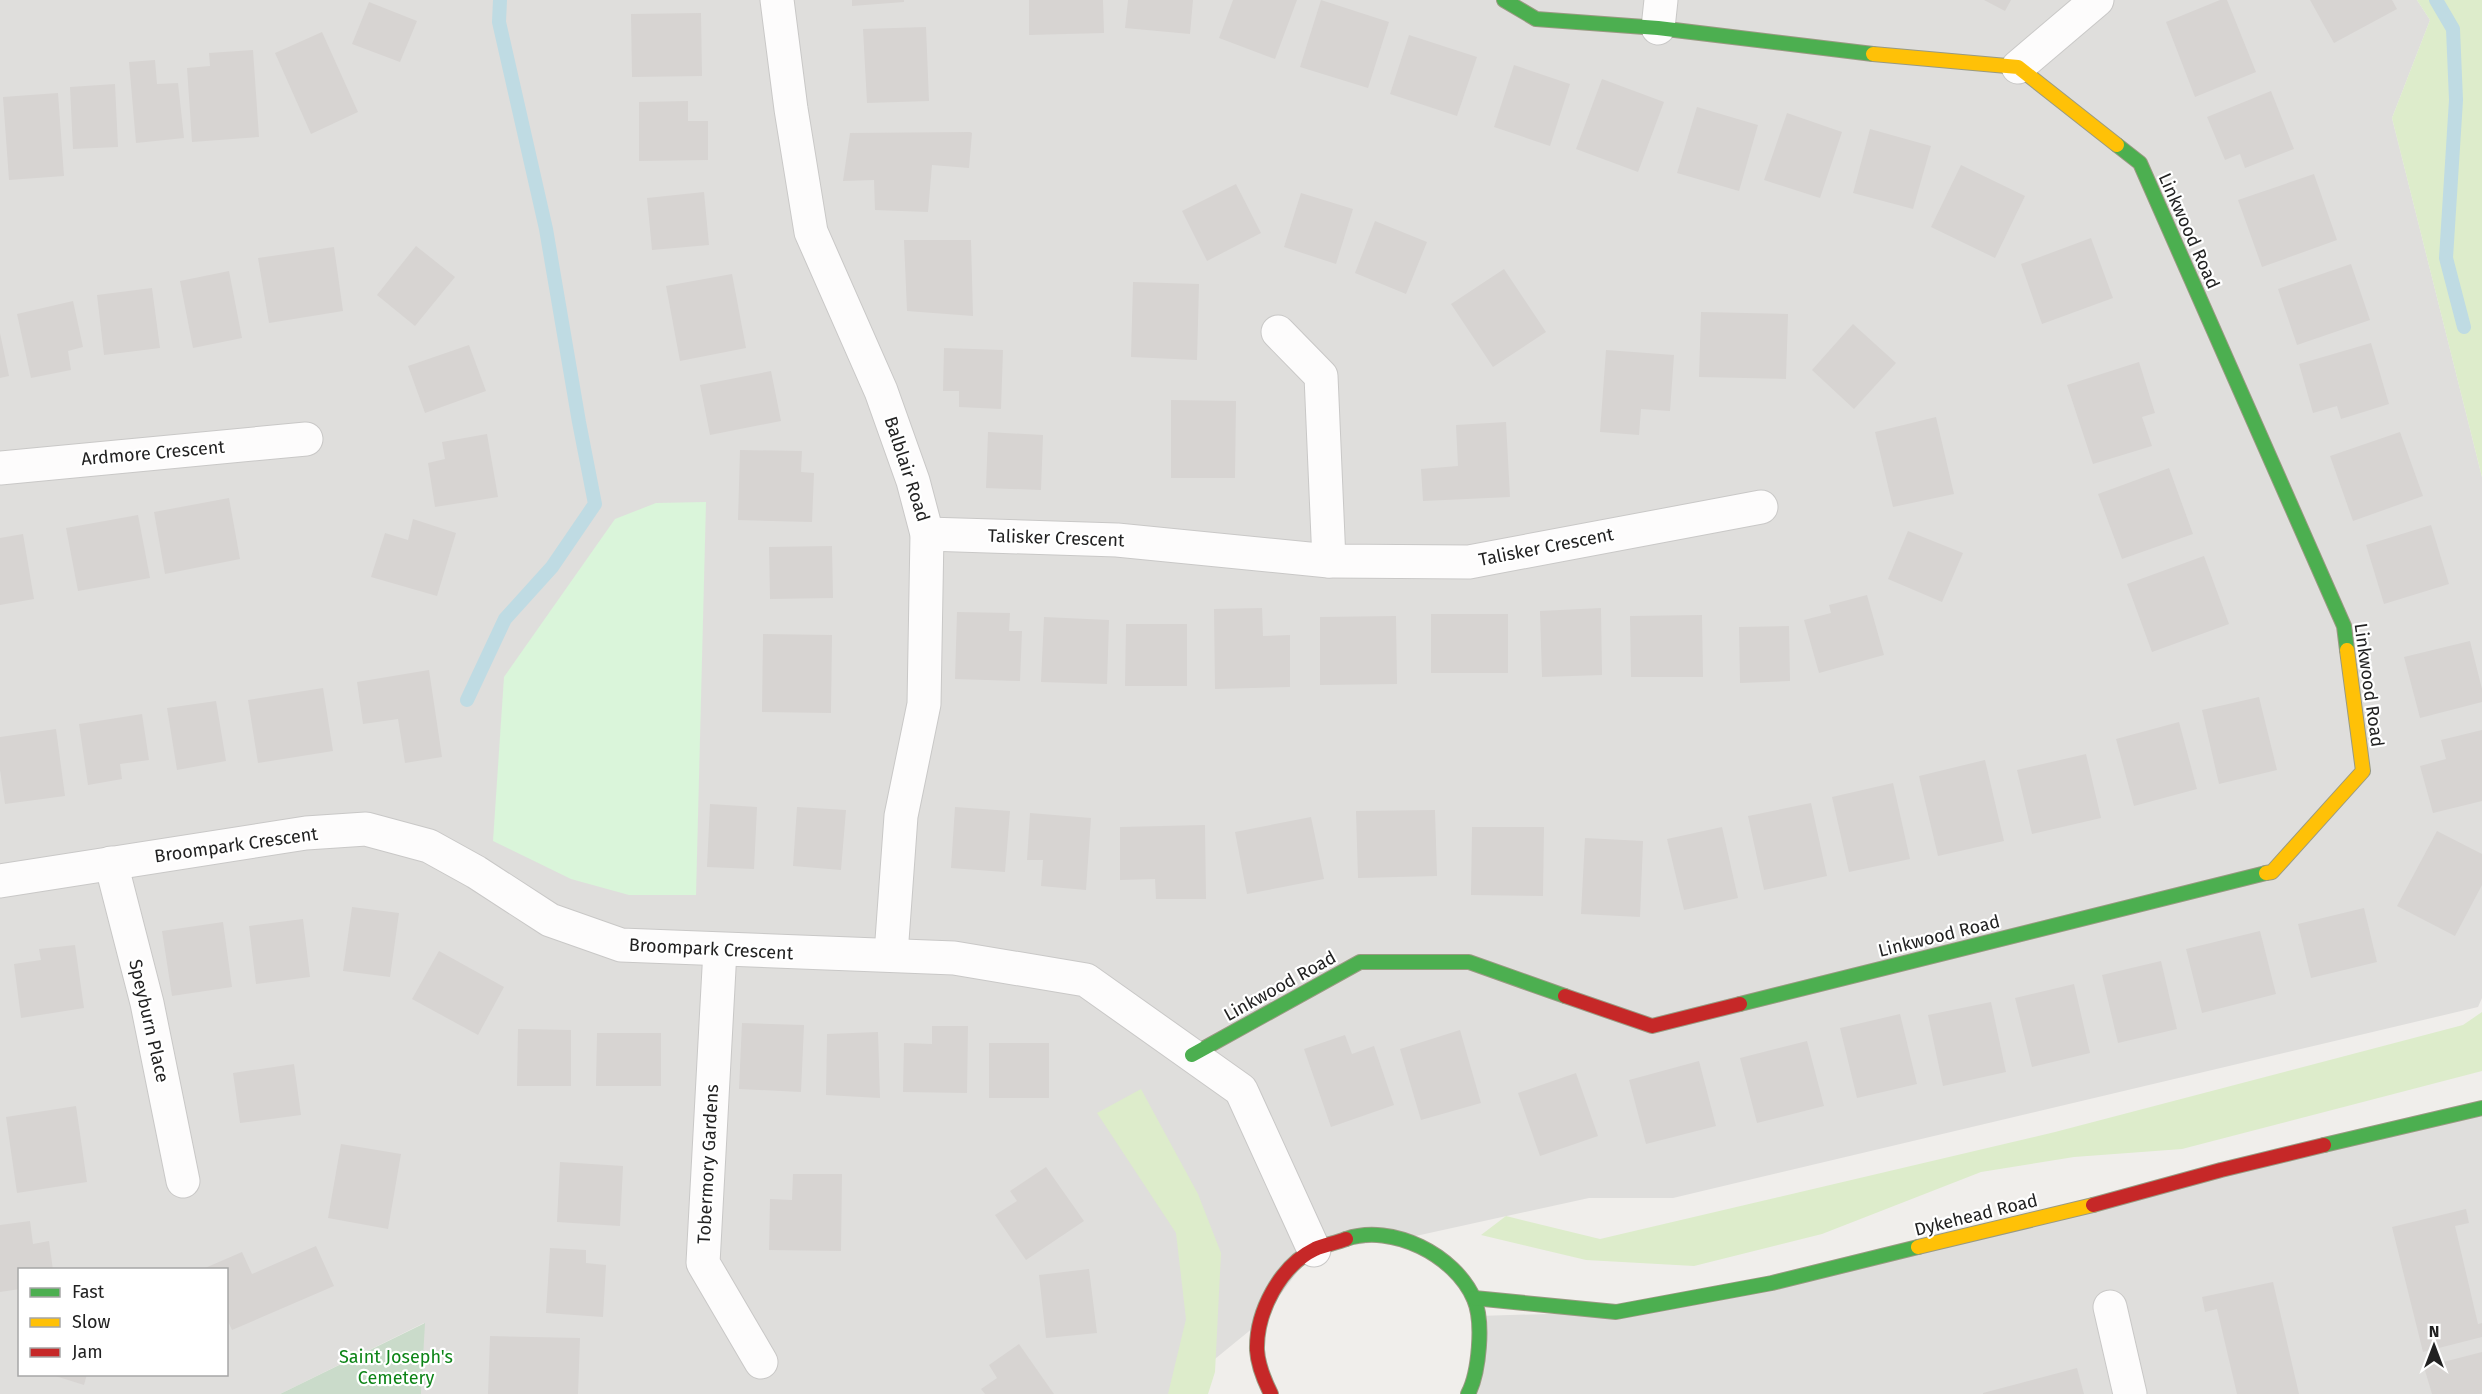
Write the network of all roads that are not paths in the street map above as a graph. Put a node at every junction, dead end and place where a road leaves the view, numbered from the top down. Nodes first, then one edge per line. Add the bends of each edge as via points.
1 (777, 0) edge
2 (1504, 0) edge
3 (2097, 0) edge
4 (1660, 14) edge
5 (2018, 67) junction
6 (1278, 332) dead end
7 (306, 439) dead end
8 (0, 468) edge
9 (1761, 507) dead end
10 (927, 534) junction
11 (1329, 561) junction
12 (111, 862) junction
13 (0, 881) edge
14 (720, 950) junction
15 (891, 954) junction
16 (1192, 1055) junction
17 (2482, 1108) edge
18 (183, 1181) dead end
19 (1314, 1250) junction
20 (1474, 1298) junction
21 (2110, 1307) dead end
22 (761, 1362) dead end
23 (1271, 1394) edge
24 (1468, 1394) edge
25 (2130, 1394) edge

1 - 10 street, Balblair Road via 811,232 881,391
2 - 4 street via 1536,19
3 - 5 street
4 - 5 street via 1866,53
5 - 16 street, Linkwood Road via 2140,163 2344,626 2363,771 2272,872 1652,1026 1469,962 1360,962
6 - 11 street via 1321,376
7 - 8 street, Ardmore Crescent
9 - 11 street, Talisker Crescent via 1469,562
10 - 11 street, Talisker Crescent via 1117,540
10 - 15 street, Balblair Road via 924,704 902,816
12 - 13 street, Broompark Crescent
12 - 14 street, Broompark Crescent via 306,833 366,829 429,846 550,920 621,945
12 - 18 street, Speyburn Place via 147,1003
14 - 15 street, Broompark Crescent
14 - 22 street, Tobermory Gardens via 703,1263
15 - 16 street, Broompark Crescent via 954,958 1086,981
16 - 19 street, Broompark Crescent via 1241,1090
17 - 20 street, Dykehead Road via 1772,1283 1616,1312
19 - 20 street via 1363,1235 1402,1239 1438,1257
19 - 23 street via 1293,1266 1272,1293 1259,1323 1258,1364
20 - 24 street via 1478,1353
21 - 25 street

